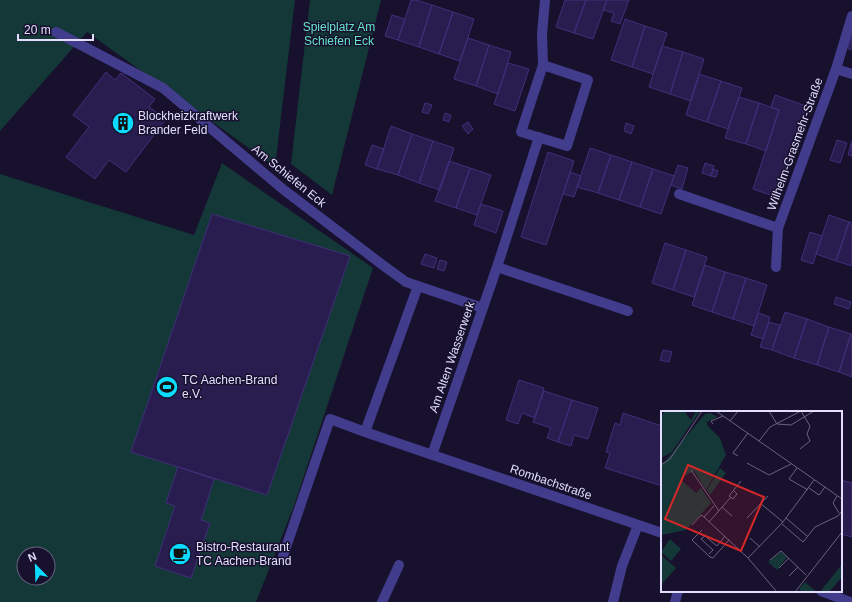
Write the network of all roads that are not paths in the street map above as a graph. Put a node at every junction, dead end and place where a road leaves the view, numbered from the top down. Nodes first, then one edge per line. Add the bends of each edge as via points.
1 (545, 0) edge
2 (852, 16) edge
3 (56, 32) dead end
4 (543, 65) junction
5 (836, 69) junction
6 (852, 74) edge
7 (539, 137) junction
8 (679, 194) dead end
9 (778, 228) junction
10 (776, 266) dead end
11 (497, 267) junction
12 (418, 286) junction
13 (483, 308) junction
14 (628, 311) dead end
15 (365, 432) junction
16 (432, 455) junction
17 (638, 525) junction
18 (661, 533) edge
19 (283, 556) dead end
20 (399, 565) dead end
21 (678, 592) edge
22 (824, 592) edge
23 (382, 602) edge
24 (613, 602) edge
25 (674, 602) edge
26 (850, 602) edge

1 - 4 street
2 - 5 street, Wilhelm-Grasmehr-Straße
3 - 12 street, Am Schiefen Eck via 163,88 284,190 406,282
4 - 7 street via 521,132
4 - 7 street via 588,80 567,146
5 - 6 street, Wilhelm-Grasmehr-Straße
5 - 9 street, Wilhelm-Grasmehr-Straße
7 - 11 street, Am Alten Wasserwerk
8 - 9 street, Wilhelm-Grasmehr-Straße
9 - 10 street, Wilhelm-Grasmehr-Straße
11 - 13 street, Am Alten Wasserwerk
11 - 14 street
12 - 13 street, Am Schiefen Eck
12 - 15 street
13 - 16 street, Am Alten Wasserwerk
15 - 16 street, Rombachstraße
15 - 19 street, Rombachstraße via 330,419
16 - 17 street, Rombachstraße
17 - 18 street, Rombachstraße
17 - 24 street via 622,566
20 - 23 street
21 - 25 street
22 - 26 street

